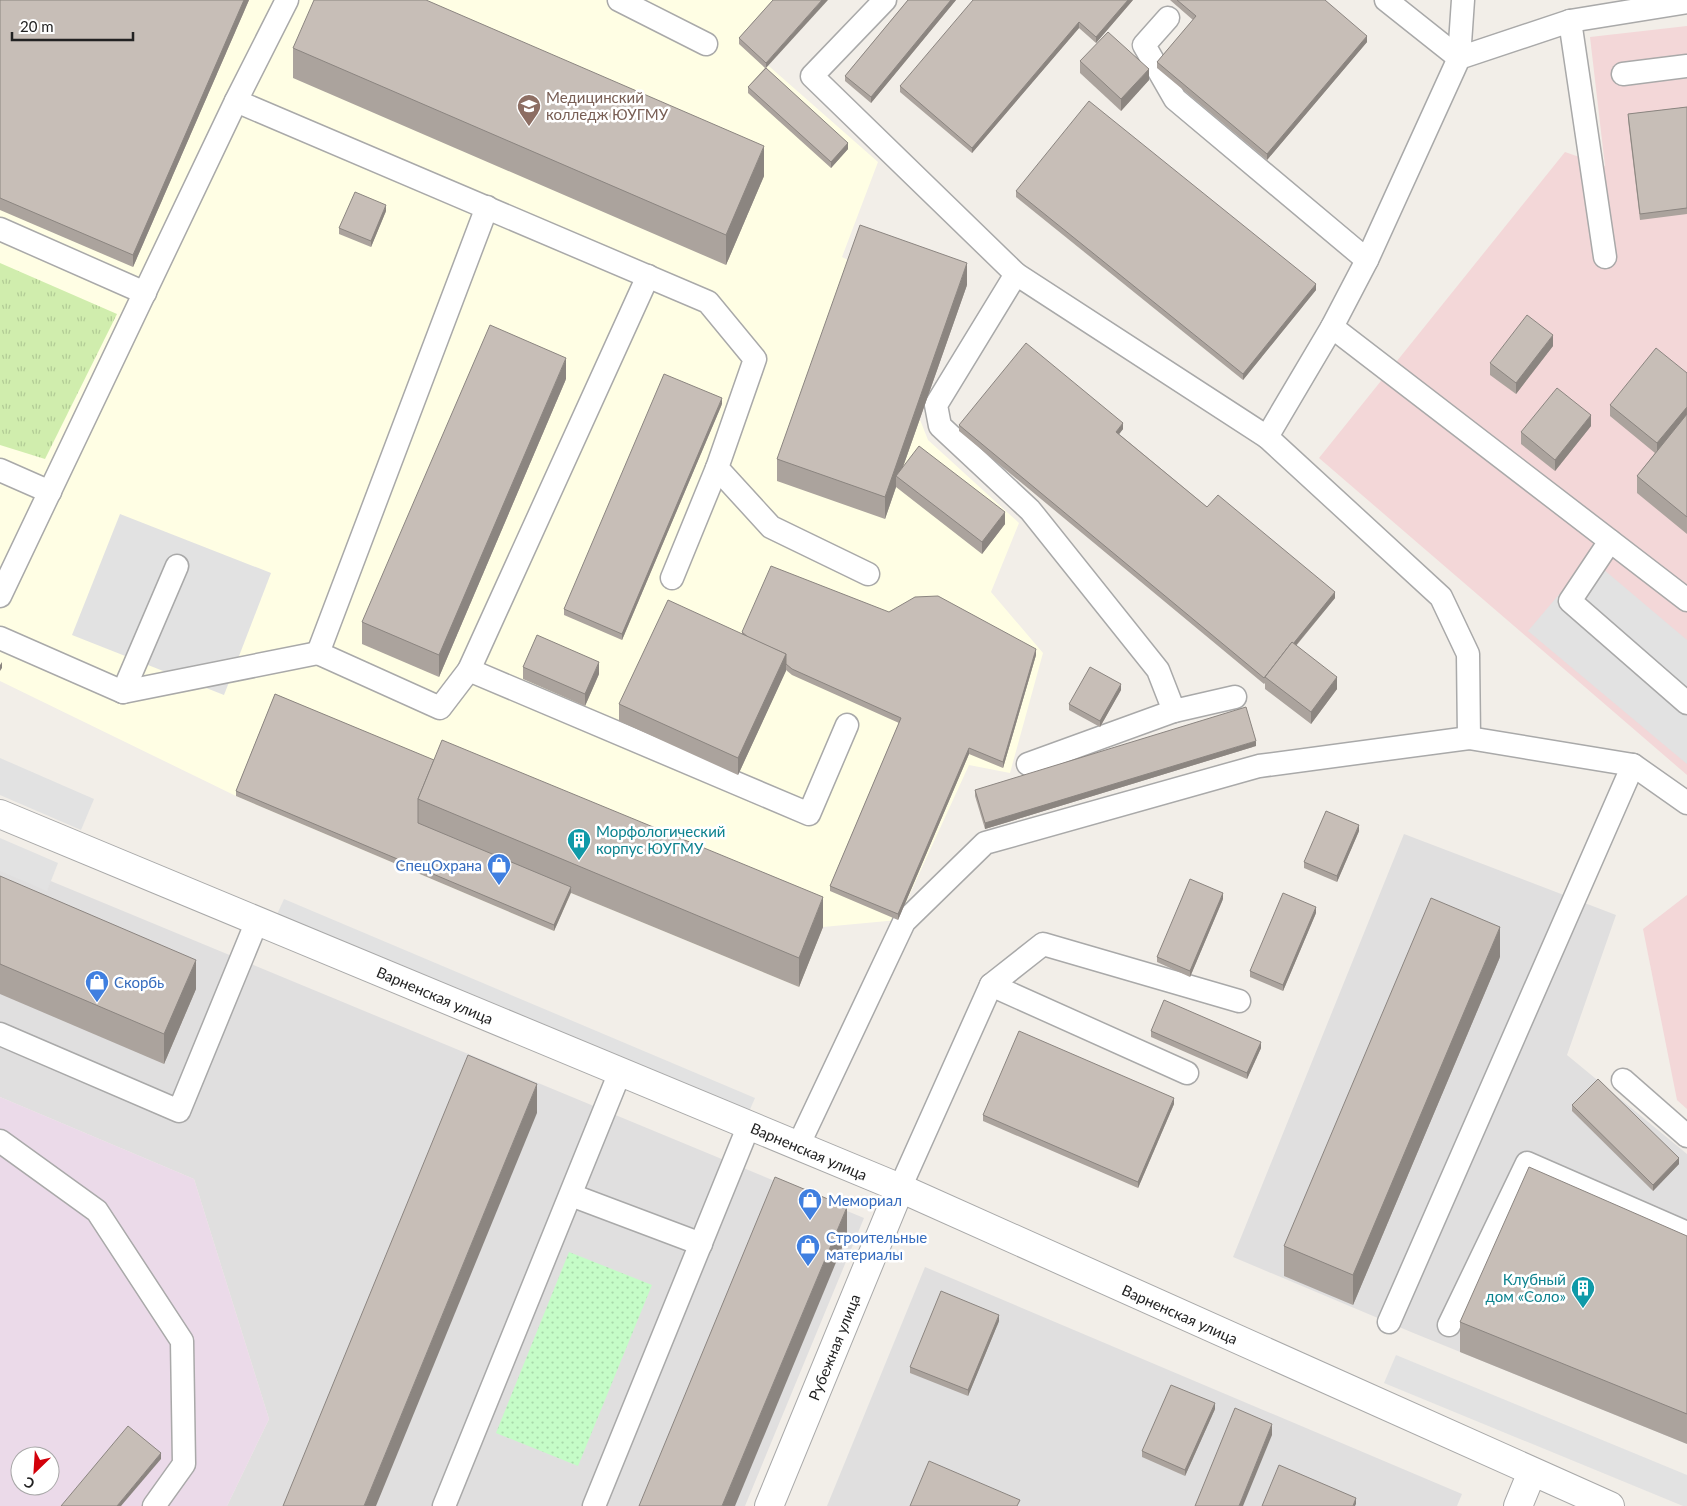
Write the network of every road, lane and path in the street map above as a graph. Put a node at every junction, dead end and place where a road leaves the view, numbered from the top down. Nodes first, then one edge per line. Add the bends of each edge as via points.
1 (287, 0) edge
2 (619, 0) edge
3 (885, 0) edge
4 (1386, 0) edge
5 (1462, 0) edge
6 (1687, 2) edge
7 (1168, 18) dead end
8 (1570, 21) junction
9 (706, 44) dead end
10 (1459, 58) junction
11 (1687, 66) edge
12 (1623, 74) dead end
13 (236, 101) junction
14 (487, 207) junction
15 (0, 229) edge
16 (1605, 257) dead end
17 (1367, 260) junction
18 (1016, 274) junction
19 (648, 276) junction
20 (145, 293) junction
21 (1332, 327) junction
22 (1267, 436) junction
23 (717, 468) junction
24 (0, 470) edge
25 (50, 492) junction
26 (1610, 541) junction
27 (177, 566) dead end
28 (868, 574) dead end
29 (672, 578) dead end
30 (0, 596) edge
31 (1687, 600) edge
32 (0, 638) edge
33 (318, 653) junction
34 (469, 670) junction
35 (123, 692) junction
36 (1235, 697) dead end
37 (1687, 703) edge
38 (1174, 712) junction
39 (847, 725) dead end
40 (1469, 738) junction
41 (1028, 764) dead end
42 (1634, 765) junction
43 (1687, 803) edge
44 (0, 814) edge
45 (258, 921) junction
46 (991, 985) junction
47 (1239, 1001) dead end
48 (0, 1034) edge
49 (620, 1072) junction
50 (1187, 1074) dead end
51 (1623, 1080) dead end
52 (749, 1125) junction
53 (1687, 1136) edge
54 (0, 1141) edge
55 (798, 1146) junction
56 (900, 1188) junction
57 (570, 1195) junction
58 (1687, 1233) edge
59 (701, 1244) junction
60 (1388, 1322) dead end
61 (1449, 1325) dead end
62 (1532, 1472) junction
63 (154, 1506) edge
64 (444, 1506) edge
65 (594, 1506) edge
66 (769, 1506) edge
67 (1518, 1506) edge
68 (1610, 1506) edge

1 - 13 lane
2 - 9 lane
3 - 18 lane via 812,76
4 - 10 lane
5 - 10 lane
6 - 8 lane
7 - 17 lane via 1144,46 1175,99
8 - 10 lane
8 - 16 lane
10 - 17 lane
11 - 12 lane
13 - 14 lane
13 - 20 lane
14 - 19 lane
14 - 33 lane
15 - 20 lane
17 - 21 lane
18 - 22 lane
18 - 38 lane via 936,405 940,426 1030,510 1158,670
19 - 23 lane via 708,302 755,359
19 - 34 lane
20 - 25 lane
21 - 22 lane
21 - 26 lane
22 - 40 lane via 1441,597 1468,654
23 - 28 lane via 771,527
23 - 29 lane
24 - 25 lane
25 - 30 lane
26 - 31 lane
26 - 37 lane via 1570,601
27 - 35 lane
32 - 35 lane
33 - 34 lane via 440,708
33 - 35 lane
34 - 39 lane via 809,814
36 - 38 lane
38 - 41 lane
40 - 42 lane
40 - 55 lane via 1259,766 985,843 904,922
42 - 43 lane
42 - 60 lane
44 - 45 street, Варненская улица
45 - 48 lane via 179,1111
45 - 49 street, Варненская улица
46 - 47 lane via 1043,944
46 - 50 lane
46 - 56 lane
49 - 52 street, Варненская улица
49 - 57 lane
51 - 53 lane
52 - 55 street, Варненская улица
52 - 59 lane
54 - 63 lane via 97,1211 182,1341 184,1464
55 - 56 street, Варненская улица
56 - 62 street, Варненская улица
56 - 66 street, Рубежная улица
57 - 59 lane
57 - 64 lane
58 - 61 lane via 1527,1163
59 - 65 lane
62 - 67 street
62 - 68 street, Варненская улица

